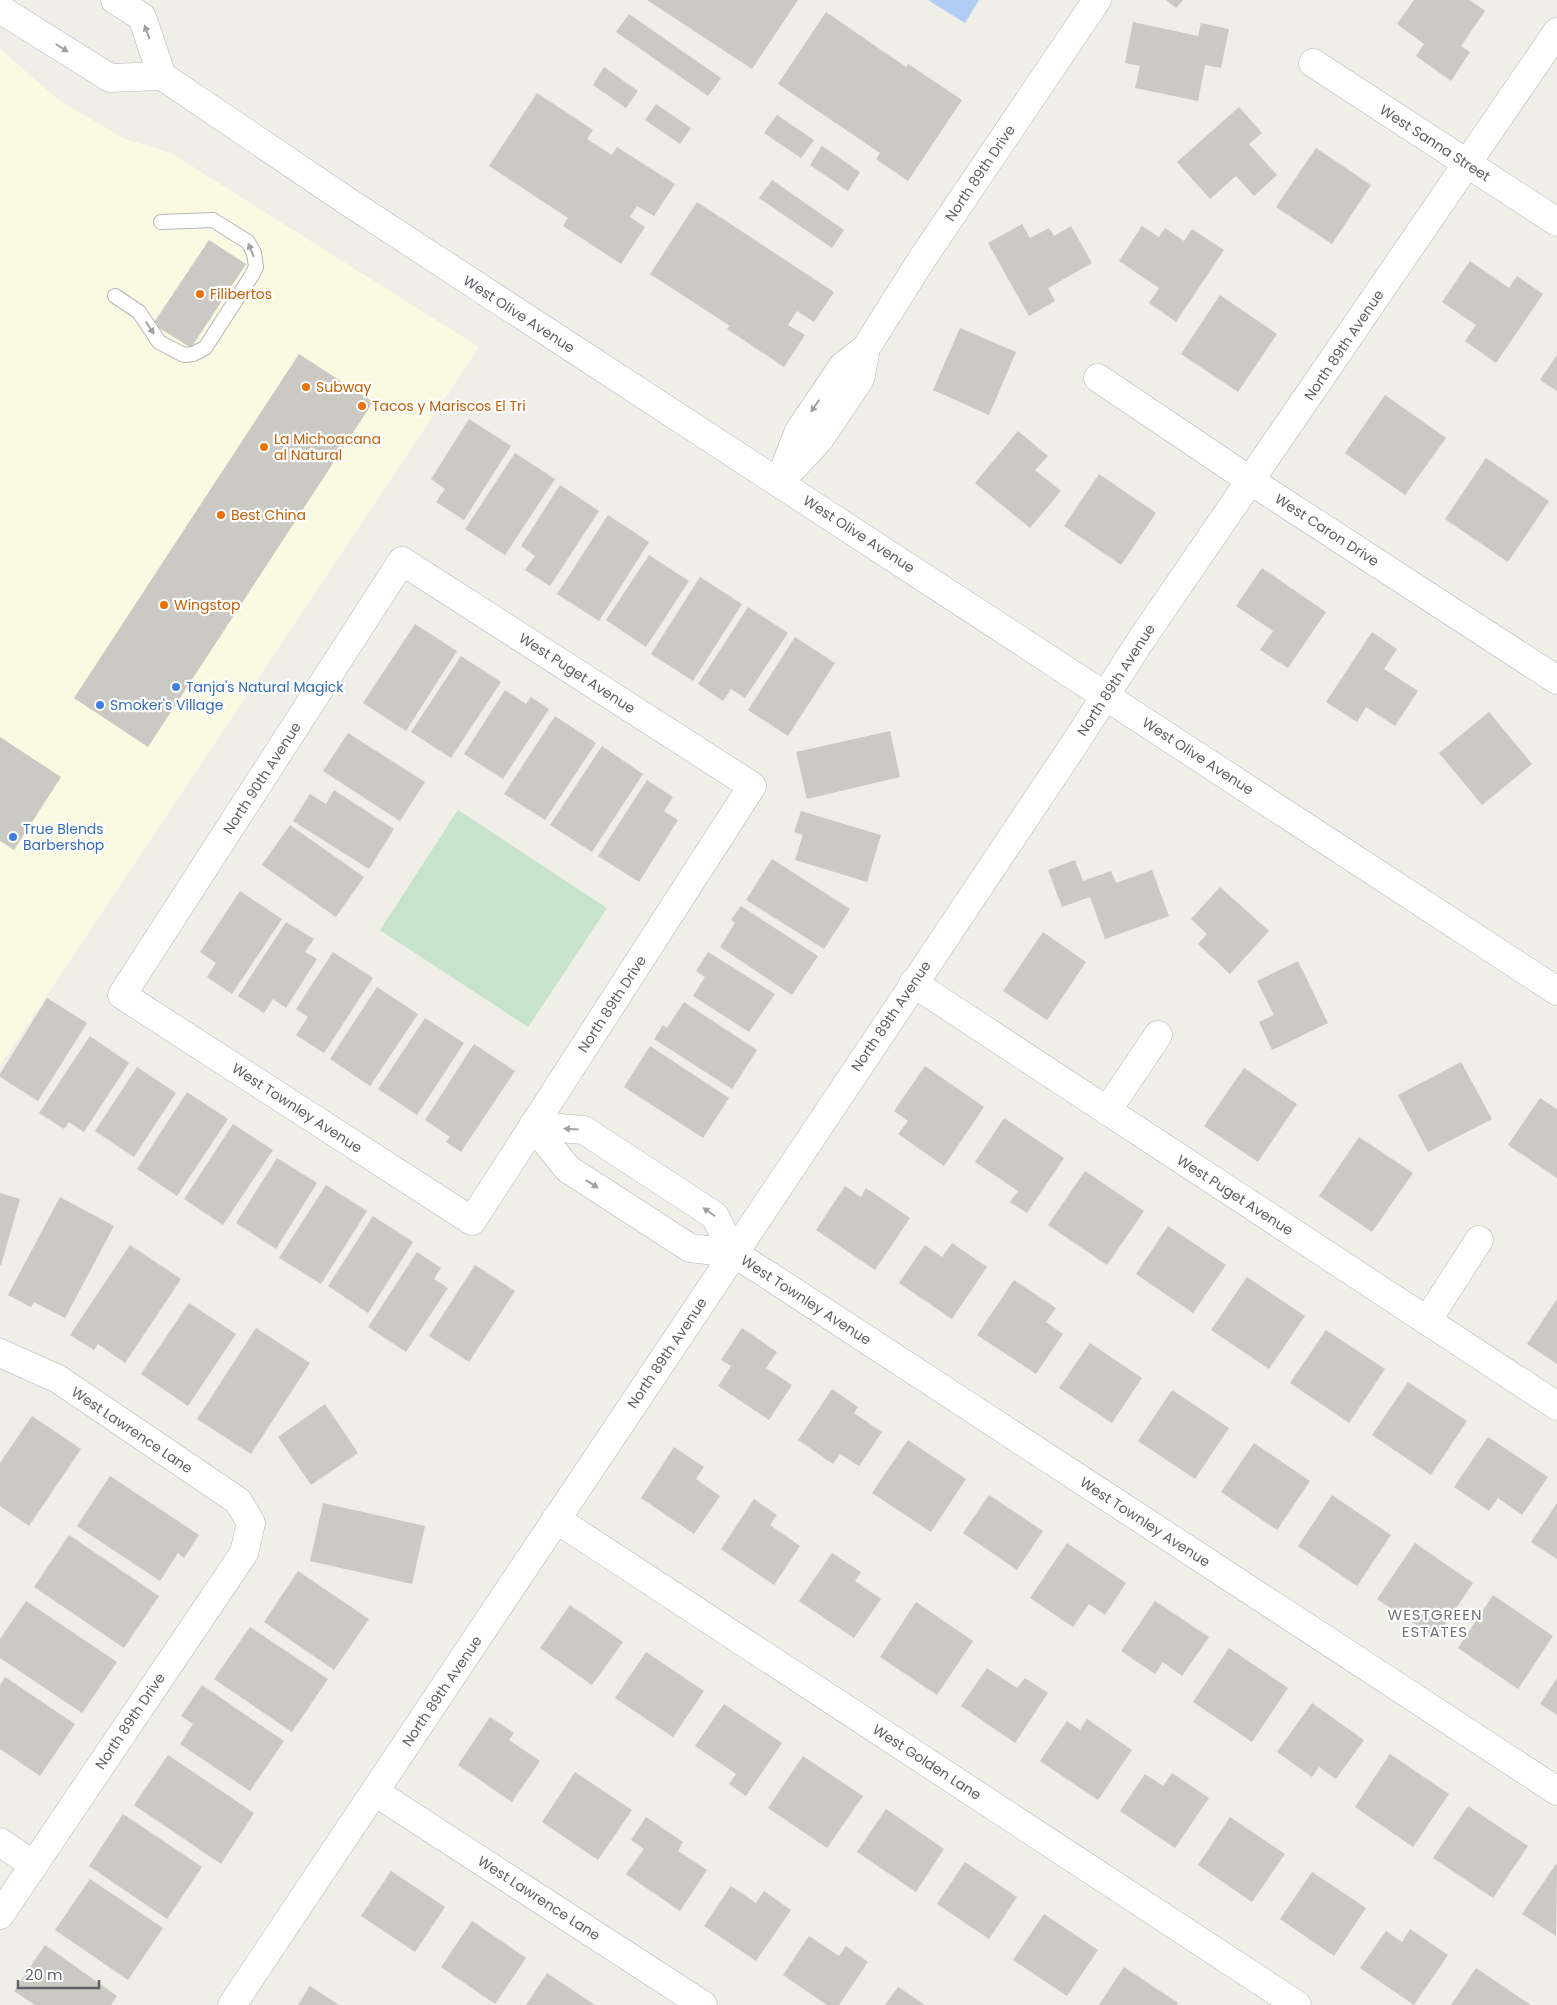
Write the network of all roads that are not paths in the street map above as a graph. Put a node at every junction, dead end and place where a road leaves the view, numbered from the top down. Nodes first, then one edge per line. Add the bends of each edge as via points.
1 (115, 0) edge
2 (1097, 0) edge
3 (0, 9) edge
4 (1557, 32) edge
5 (1313, 63) dead end
6 (162, 76) junction
7 (1467, 164) junction
8 (162, 222) dead end
9 (1557, 222) edge
10 (115, 296) dead end
11 (1098, 378) dead end
12 (1251, 481) junction
13 (779, 482) junction
14 (402, 561) joint
15 (1557, 680) edge
16 (1105, 695) junction
17 (752, 786) joint
18 (913, 983) junction
19 (1557, 991) edge
20 (122, 995) joint
21 (1158, 1035) dead end
22 (1108, 1111) junction
23 (533, 1126) junction
24 (656, 1177) junction
25 (634, 1211) junction
26 (472, 1221) joint
27 (1479, 1240) dead end
28 (733, 1253) junction
29 (1427, 1321) junction
30 (0, 1353) edge
31 (1557, 1406) edge
32 (556, 1520) junction
33 (251, 1523) joint
34 (1557, 1791) edge
35 (375, 1792) junction
36 (0, 1842) edge
37 (34, 1865) junction
38 (0, 1915) edge
39 (232, 2005) edge
40 (704, 2005) edge
41 (1297, 2005) edge

6 -> 1 street via 142,18
2 - 13 street, North 89th Drive via 922,259 866,348 842,366 798,431
3 -> 6 street via 110,78
4 - 7 street, North 89th Avenue
5 - 7 street, West Sanna Street
6 - 13 street, West Olive Avenue via 347,201
7 - 9 street, West Sanna Street
7 - 12 street, North 89th Avenue
10 -> 8 lane via 139,312 159,342 184,355 193,354 205,348 252,275 256,267 248,242 213,220
11 - 12 street, West Caron Drive
12 - 15 street, West Caron Drive
12 - 16 street, North 89th Avenue
13 - 16 street, West Olive Avenue
14 - 17 street, West Puget Avenue
14 - 20 street, North 90th Avenue
16 - 18 street, North 89th Avenue
16 - 19 street, West Olive Avenue
17 - 23 street, North 89th Drive
18 - 22 street, West Puget Avenue
18 - 28 street, North 89th Avenue
20 - 26 street, West Townley Avenue
21 - 22 street
22 - 29 street, West Puget Avenue
24 -> 23 street, West Townley Avenue via 584,1130
23 -> 25 street, West Townley Avenue via 568,1169
23 - 26 street, North 89th Drive
24 - 25 street
28 -> 24 street, West Townley Avenue via 715,1216
25 - 28 street, West Townley Avenue via 690,1248
27 - 29 street
28 - 32 street, North 89th Avenue
28 - 34 street, West Townley Avenue
29 - 31 street, West Puget Avenue
30 - 33 street, West Lawrence Lane via 58,1379 238,1501
32 - 35 street, North 89th Avenue
32 - 41 street, West Golden Lane
33 - 37 street, North 89th Drive via 244,1553
35 - 39 street, North 89th Avenue
35 - 40 street, West Lawrence Lane
36 - 37 street
37 - 38 street, North 89th Drive

